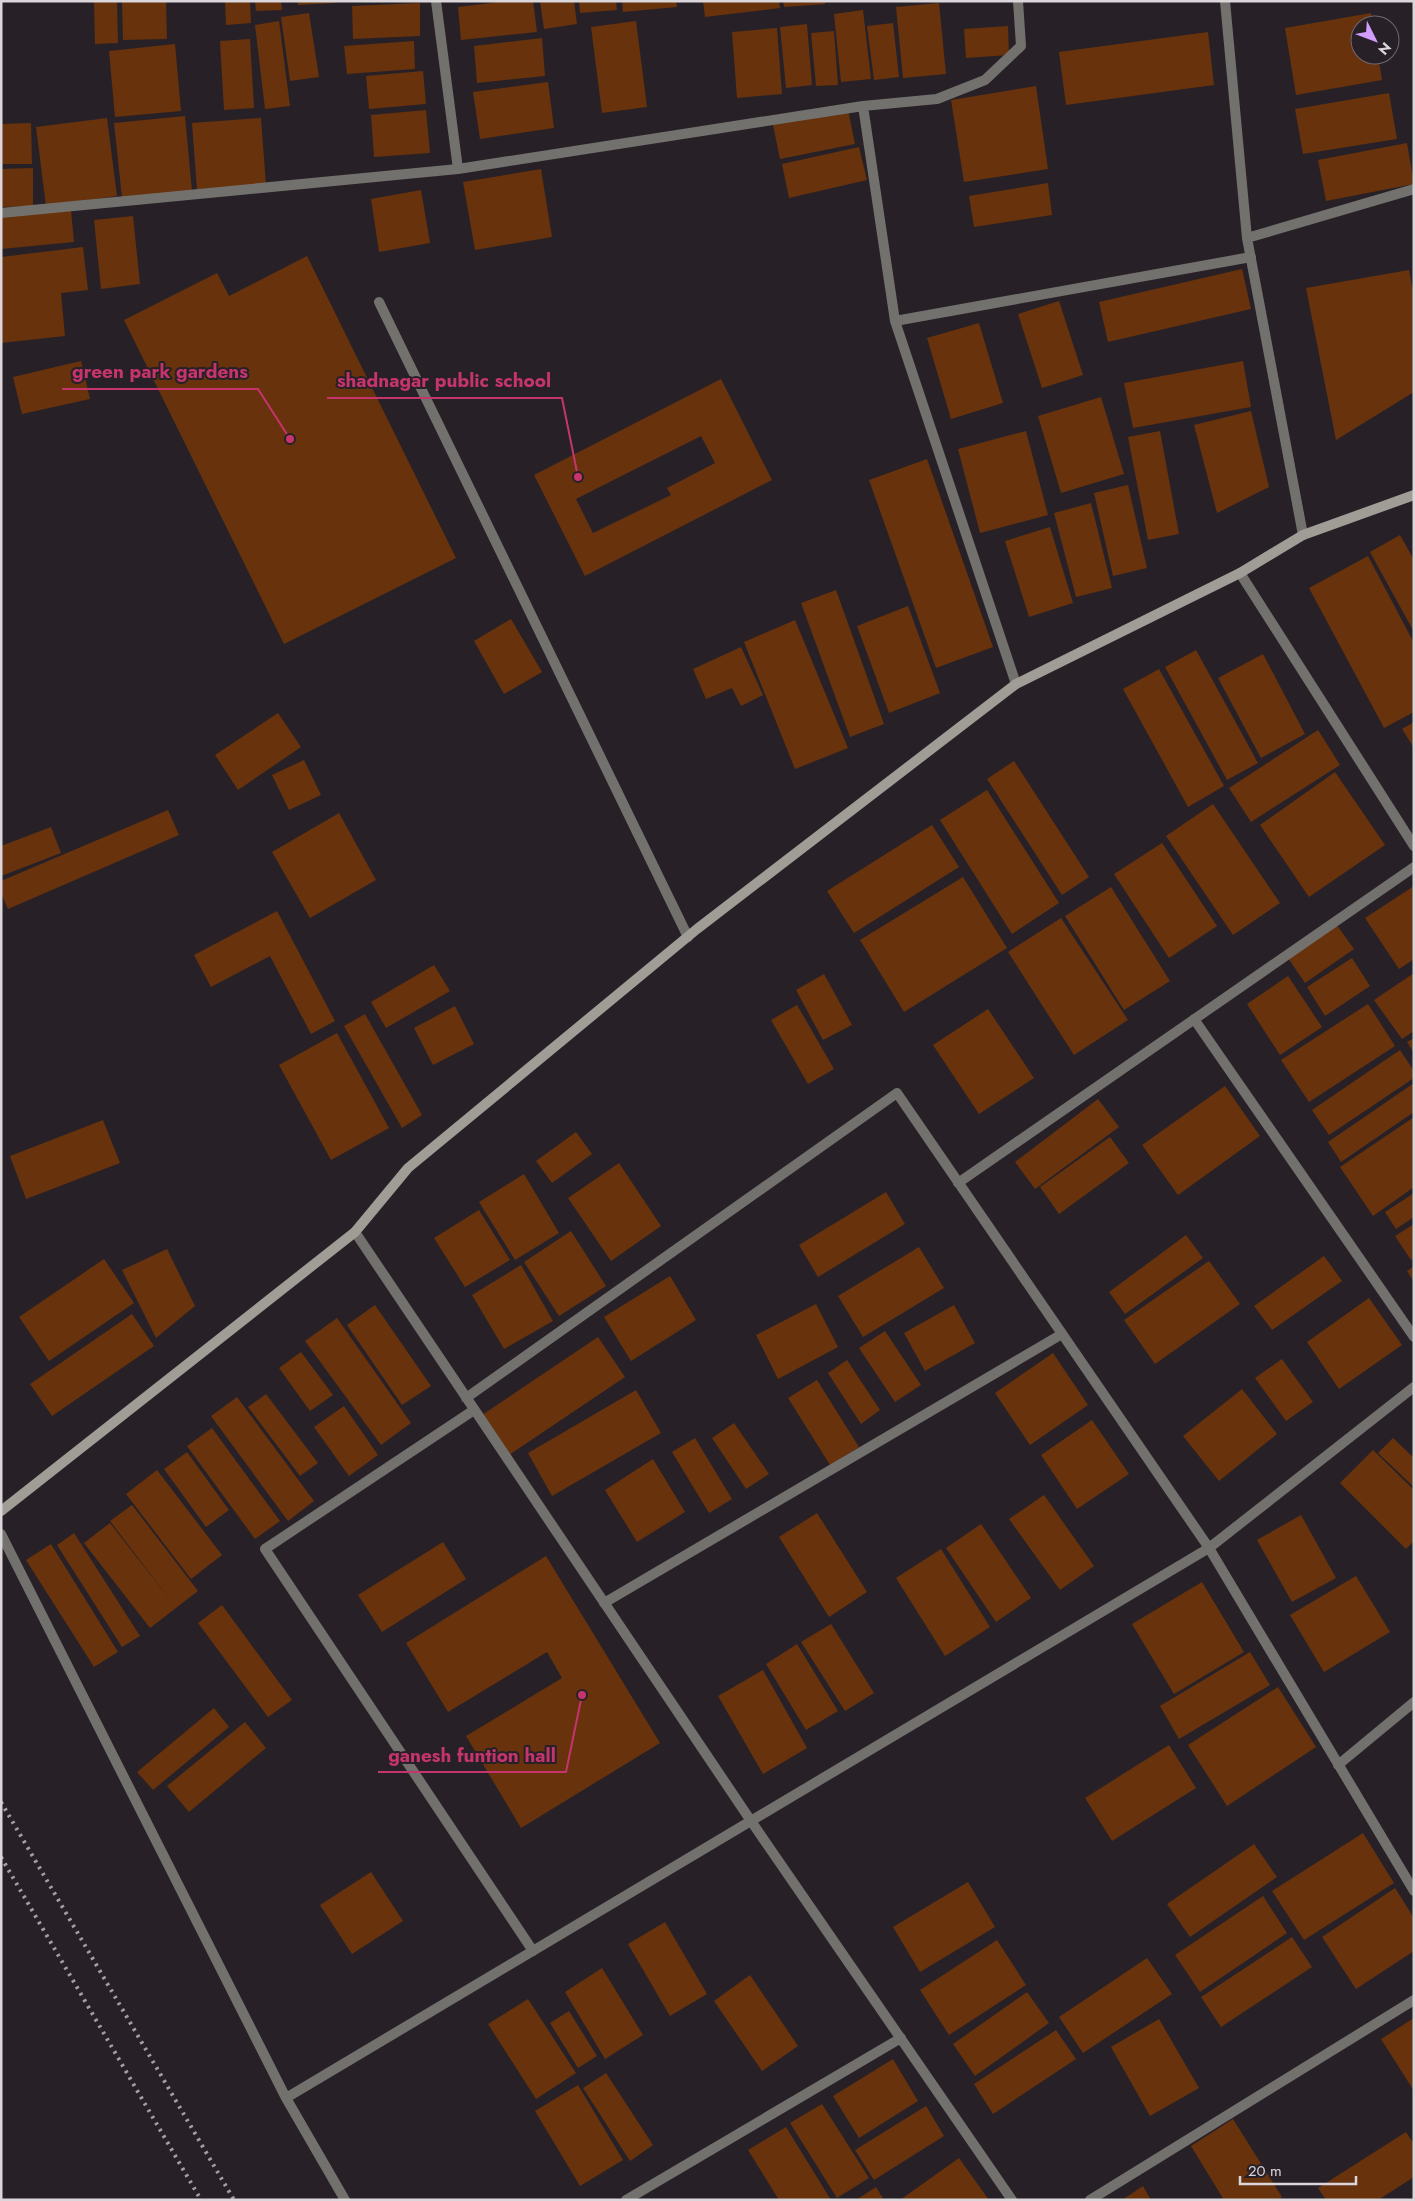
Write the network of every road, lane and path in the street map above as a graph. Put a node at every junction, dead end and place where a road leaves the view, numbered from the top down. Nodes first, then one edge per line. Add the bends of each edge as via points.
1 (436, 1) edge
2 (1018, 1) edge
3 (1224, 1) edge
4 (863, 106) junction
5 (458, 169) junction
6 (1414, 189) edge
7 (1, 213) edge
8 (1247, 238) junction
9 (1251, 257) junction
10 (379, 302) dead end
11 (895, 321) junction
12 (1414, 495) edge
13 (1303, 535) junction
14 (1240, 573) junction
15 (1016, 684) junction
16 (1414, 846) edge
17 (1414, 867) edge
18 (688, 937) junction
19 (1194, 1019) junction
20 (958, 1182) junction
21 (355, 1232) junction
22 (1062, 1334) junction
23 (1414, 1337) edge
24 (1414, 1387) edge
25 (466, 1398) junction
26 (474, 1410) junction
27 (1, 1511) edge
28 (1, 1534) edge
29 (1209, 1548) junction
30 (604, 1602) junction
31 (1414, 1702) edge
32 (1338, 1765) junction
33 (751, 1821) junction
34 (1414, 1891) edge
35 (533, 1951) junction
36 (1414, 2000) edge
37 (901, 2038) junction
38 (286, 2098) junction
39 (345, 2200) edge
40 (626, 2200) edge
41 (1012, 2200) edge
42 (1090, 2200) edge

1 - 5 street
2 - 4 street via 1021,46 985,80 937,99
3 - 8 street
4 - 5 street
4 - 11 street
5 - 7 street
6 - 8 street
8 - 9 street
9 - 11 street
9 - 13 street
10 - 18 street
11 - 15 street
12 - 13 main road
13 - 14 main road
14 - 15 main road
14 - 16 street
15 - 18 main road
17 - 19 street
18 - 21 main road via 408,1168
19 - 20 street
19 - 23 street
20 - 22 street
20 - 25 street via 896,1093
21 - 25 street
21 - 27 main road
22 - 29 street
22 - 30 street
24 - 29 street
25 - 26 street
26 - 30 street
26 - 35 street via 265,1549
28 - 38 street
29 - 32 street
29 - 33 street
30 - 33 street
31 - 32 street
32 - 34 street
33 - 35 street
33 - 37 street
35 - 38 street
36 - 42 street
37 - 40 street
37 - 41 street
38 - 39 street

